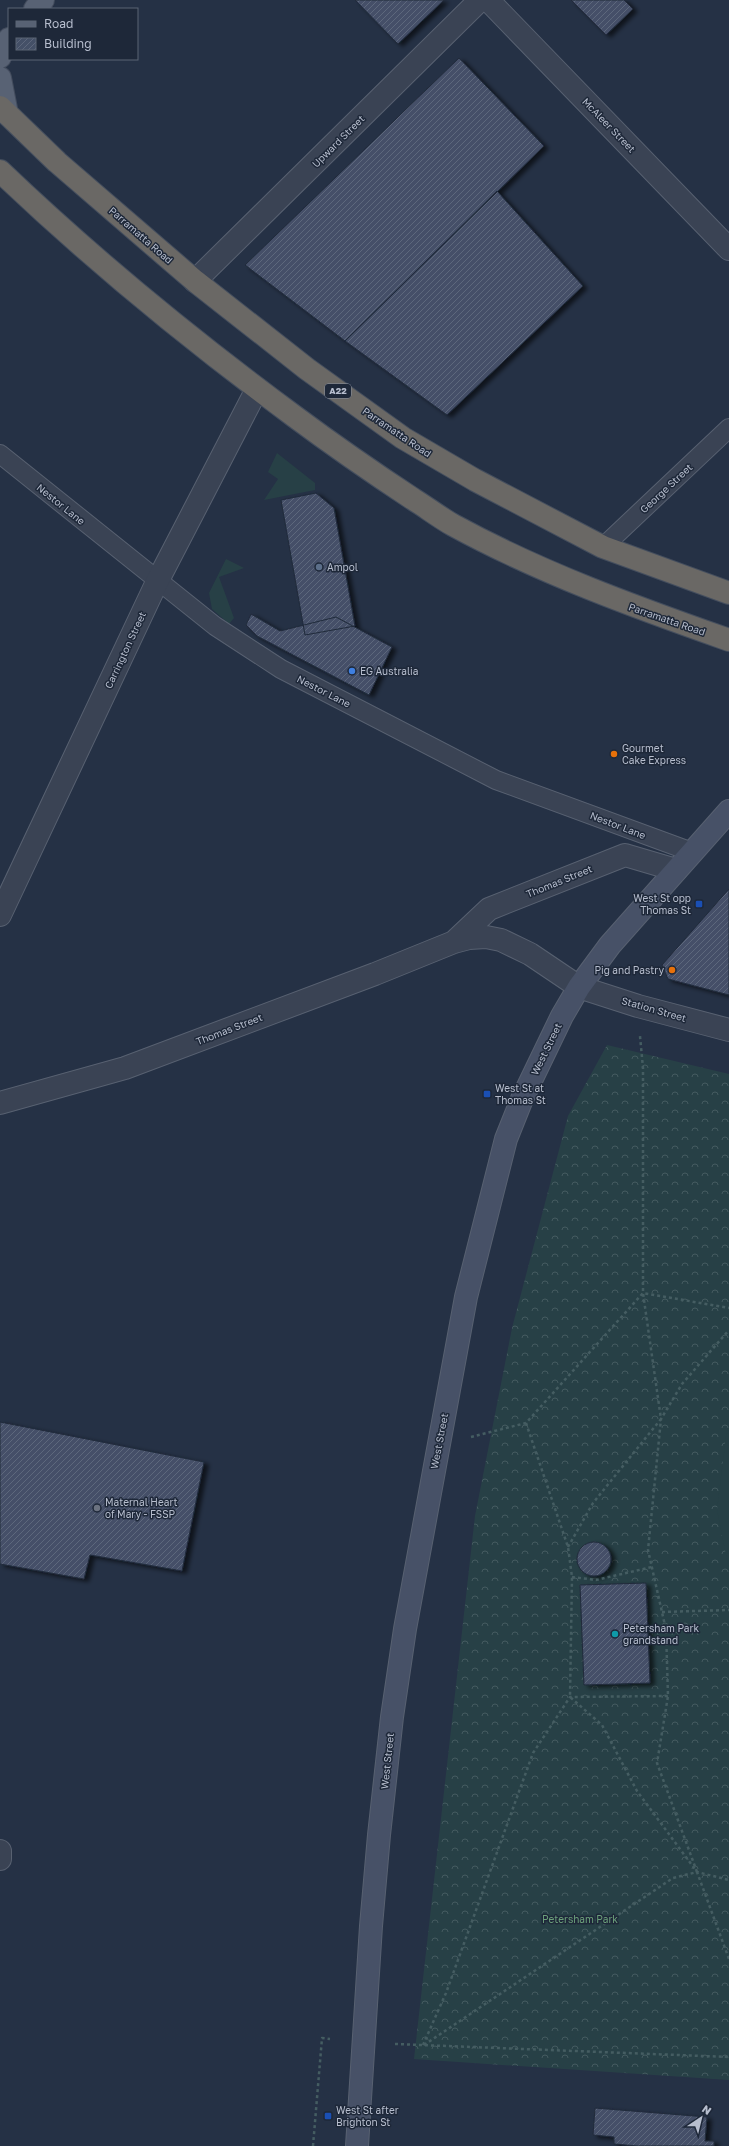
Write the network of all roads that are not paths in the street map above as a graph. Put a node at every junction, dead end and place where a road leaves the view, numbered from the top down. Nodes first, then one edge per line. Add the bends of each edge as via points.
1 (43, 0) edge
2 (480, 0) edge
3 (488, 0) edge
4 (36, 8) edge
5 (8, 41) edge
6 (0, 56) edge
7 (0, 78) edge
8 (3, 110) edge
9 (0, 171) edge
10 (729, 249) edge
11 (195, 281) junction
12 (257, 389) junction
13 (729, 428) edge
14 (0, 454) edge
15 (603, 547) junction
16 (157, 582) junction
17 (729, 593) edge
18 (729, 640) edge
19 (729, 811) edge
20 (692, 852) junction
21 (676, 870) junction
22 (0, 915) edge
23 (454, 942) junction
24 (579, 987) junction
25 (729, 1030) edge
26 (0, 1103) edge
27 (0, 1852) edge
28 (0, 1859) edge
29 (357, 2146) edge

1 - 4 main road
2 - 11 street, Upward Street
3 - 10 street, McAleer Street
5 - 6 main road
7 - 8 main road
8 - 11 highway, Parramatta Road / A22 via 57,162
9 - 12 highway, Parramatta Road via 163,315
11 - 15 highway, Parramatta Road / A22 via 307,369 402,438 475,480
12 - 16 street, Carrington Street
12 - 18 highway, Parramatta Road via 353,460 452,524 545,571 627,605
13 - 15 lane, George Street
14 - 16 lane, Nestor Lane
15 - 17 highway, Parramatta Road / A22
16 - 20 lane, Nestor Lane via 215,626 281,669 496,780
16 - 22 street, Carrington Street
19 - 20 main road, West Street
20 - 21 main road, West Street
21 - 23 street, Thomas Street via 625,855 489,909
21 - 24 main road, West Street via 610,945
23 - 24 street, Thomas Street via 469,938 501,940 530,954
23 - 26 street, Thomas Street via 125,1068
24 - 25 street, Station Street via 638,1006
24 - 29 main road, West Street via 522,1099 506,1140 466,1297 405,1629 392,1717 371,1926
27 - 28 street

